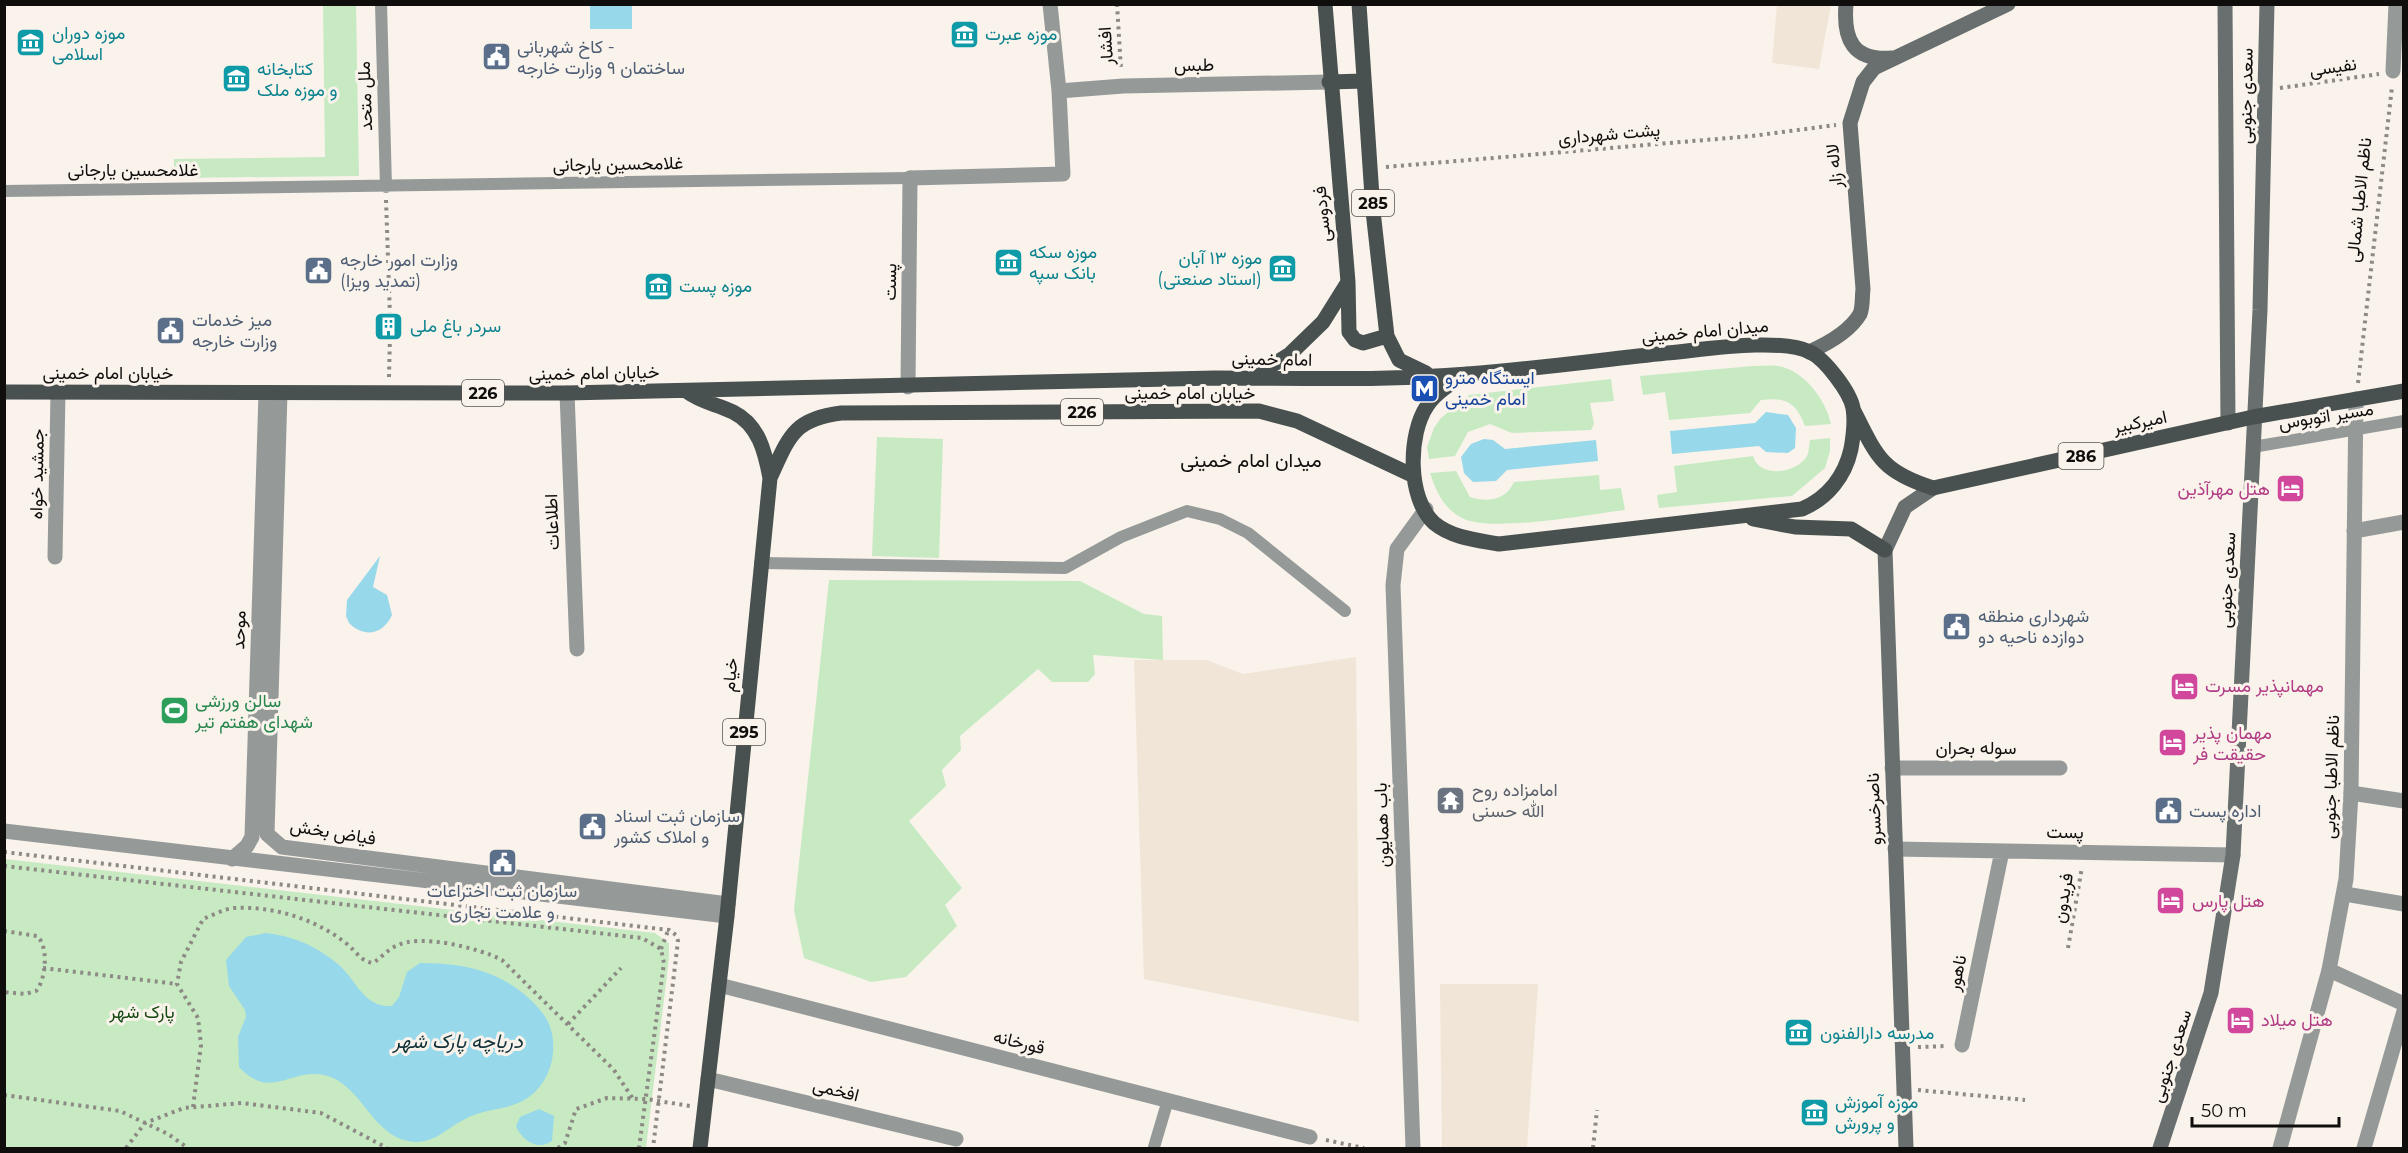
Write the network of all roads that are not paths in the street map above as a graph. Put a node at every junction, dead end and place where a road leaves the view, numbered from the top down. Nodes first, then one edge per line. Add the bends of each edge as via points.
1 (381, 4) edge
2 (1050, 4) edge
3 (1324, 4) edge
4 (1359, 4) edge
5 (1846, 4) edge
6 (2008, 4) edge
7 (2225, 4) edge
8 (2267, 4) edge
9 (2396, 4) edge
10 (1895, 58) junction
11 (2393, 71) road end
12 (1364, 81) junction
13 (1329, 82) junction
14 (1059, 91) junction
15 (910, 178) junction
16 (386, 187) junction
17 (4, 191) edge
18 (1348, 282) junction
19 (1387, 336) junction
20 (1809, 352) junction
21 (1467, 374) junction
22 (1435, 375) junction
23 (1252, 378) junction
24 (1076, 383) joint
25 (908, 387) junction
26 (687, 391) junction
27 (2403, 391) edge
28 (4, 392) edge
29 (58, 393) junction
30 (567, 393) junction
31 (273, 394) junction
32 (2356, 399) junction
33 (1853, 408) junction
34 (2253, 417) junction
35 (2403, 421) edge
36 (2228, 423) junction
37 (2356, 430) junction
38 (2253, 447) junction
39 (1414, 476) junction
40 (770, 478) junction
41 (1933, 488) junction
42 (1426, 509) junction
43 (1742, 517) junction
44 (2403, 522) edge
45 (2354, 531) junction
46 (1885, 550) junction
47 (55, 557) dead end
48 (760, 562) junction
49 (1345, 611) dead end
50 (577, 649) dead end
51 (1892, 768) junction
52 (2060, 768) dead end
53 (2351, 793) junction
54 (2403, 801) edge
55 (4, 831) edge
56 (1895, 849) junction
57 (2002, 850) junction
58 (2233, 855) junction
59 (232, 859) junction
60 (2345, 894) junction
61 (2403, 904) edge
62 (727, 910) junction
63 (2329, 970) junction
64 (718, 985) junction
65 (2403, 1004) edge
66 (2403, 1011) edge
67 (1962, 1045) road end
68 (708, 1078) junction
69 (1168, 1100) junction
70 (1310, 1137) road end
71 (956, 1139) dead end
72 (1154, 1147) edge
73 (700, 1149) edge
74 (1413, 1149) edge
75 (1906, 1149) edge
76 (2160, 1149) edge
77 (2280, 1149) edge
78 (2364, 1149) edge

1 - 16 lane, ملل متحد
2 - 14 street, غلامحسین یارجانی
3 - 13 main road, فردوسی / 285
4 - 12 main road, 285
5 - 10 main road via 1844,27 1853,45 1863,55
6 - 10 main road, لاله زار
7 - 36 main road, سعدی جنوبی
8 - 34 main road, سعدی جنوبی via 2260,310
9 - 11 street
10 - 20 main road, لاله زار via 1874,68 1863,82 1850,123 1863,289 1860,313 1845,330
12 - 13 main road
12 - 19 main road, 285
13 - 14 street, طبس
13 - 18 main road, فردوسی / 285
14 - 15 street, غلامحسین یارجانی via 1063,174
15 - 16 lane, غلامحسین یارجانی
15 - 25 street, پست
16 - 17 lane, غلامحسین یارجانی
18 - 19 main road, فردوسی via 1349,332 1363,343
18 - 23 main road via 1323,322 1290,354
19 - 22 main road, 285 via 1399,360
20 - 21 main road, میدان امام خمینی via 1777,345 1722,348
20 - 33 main road via 1825,363
21 - 22 main road, امام خمینی / 226
21 - 39 main road, میدان امام خمینی via 1427,405 1415,436
22 - 23 main road, امام خمینی / 226
23 - 24 main road, امام خمینی / 226
24 - 25 main road, خیابان امام خمینی / 226
25 - 26 main road, خیابان امام خمینی / 226
26 - 30 main road, خیابان امام خمینی / 226
26 - 40 main road, خیام / 295 via 703,403 735,413 749,425 763,443
27 - 32 main road, امیرکبیر / 286
28 - 29 main road, خیابان امام خمینی / 226
29 - 31 main road, خیابان امام خمینی / 226
29 - 47 street, جمشید خواه
30 - 31 main road, خیابان امام خمینی / 226
30 - 50 street, اطلاعات
31 - 59 street, موحد via 252,837
31 - 62 street, فیاض بخش via 267,834 282,847
32 - 34 main road, امیرکبیر / 286
32 - 37 street, ناظم الاطبا جنوبی
33 - 41 main road via 1884,464 1905,479
33 - 43 main road, میدان امام خمینی via 1847,465 1839,480 1815,504
34 - 36 main road, امیرکبیر / 286
34 - 38 main road, سعدی جنوبی
35 - 37 lane, مسیر اتوبوس
36 - 41 main road, امیرکبیر / 286
37 - 38 lane, مسیر اتوبوس
37 - 45 street, ناظم الاطبا جنوبی
38 - 58 main road, سعدی جنوبی
39 - 40 main road, خیابان امام خمینی / 226 via 1297,421 1258,411 818,416 798,427
39 - 42 main road, میدان امام خمینی
40 - 48 main road, خیام / 295
41 - 46 main road, ناصرخسرو via 1905,507
42 - 43 main road, میدان امام خمینی via 1433,522 1456,536 1499,544
42 - 74 street, باب همایون via 1397,549 1393,585
43 - 46 main road via 1795,527 1851,530
44 - 45 street
45 - 53 street, ناظم الاطبا جنوبی
46 - 51 main road, ناصرخسرو
48 - 49 lane via 1065,568 1121,537 1187,511 1220,519 1248,533
48 - 62 main road, خیام / 295
51 - 52 street, سوله بحران
51 - 56 main road, ناصرخسرو
53 - 54 street
53 - 60 street, ناظم الاطبا جنوبی
55 - 59 street, فیاض بخش
56 - 57 street, پست
56 - 75 main road, ناصرخسرو
57 - 58 street, پست
57 - 67 street, ناهور
58 - 76 main road, سعدی جنوبی via 2211,993
59 - 62 street, فیاض بخش via 672,909
60 - 61 street
60 - 63 street, ناظم الاطبا جنوبی
62 - 64 main road, خیام / 295
63 - 65 street
63 - 77 street, ناظم الاطبا جنوبی
64 - 68 main road, خیام / 295
64 - 69 street, قورخانه
66 - 78 street
68 - 71 street, افخمی
68 - 73 main road, خیام / 295
69 - 70 street, قورخانه
69 - 72 lane

